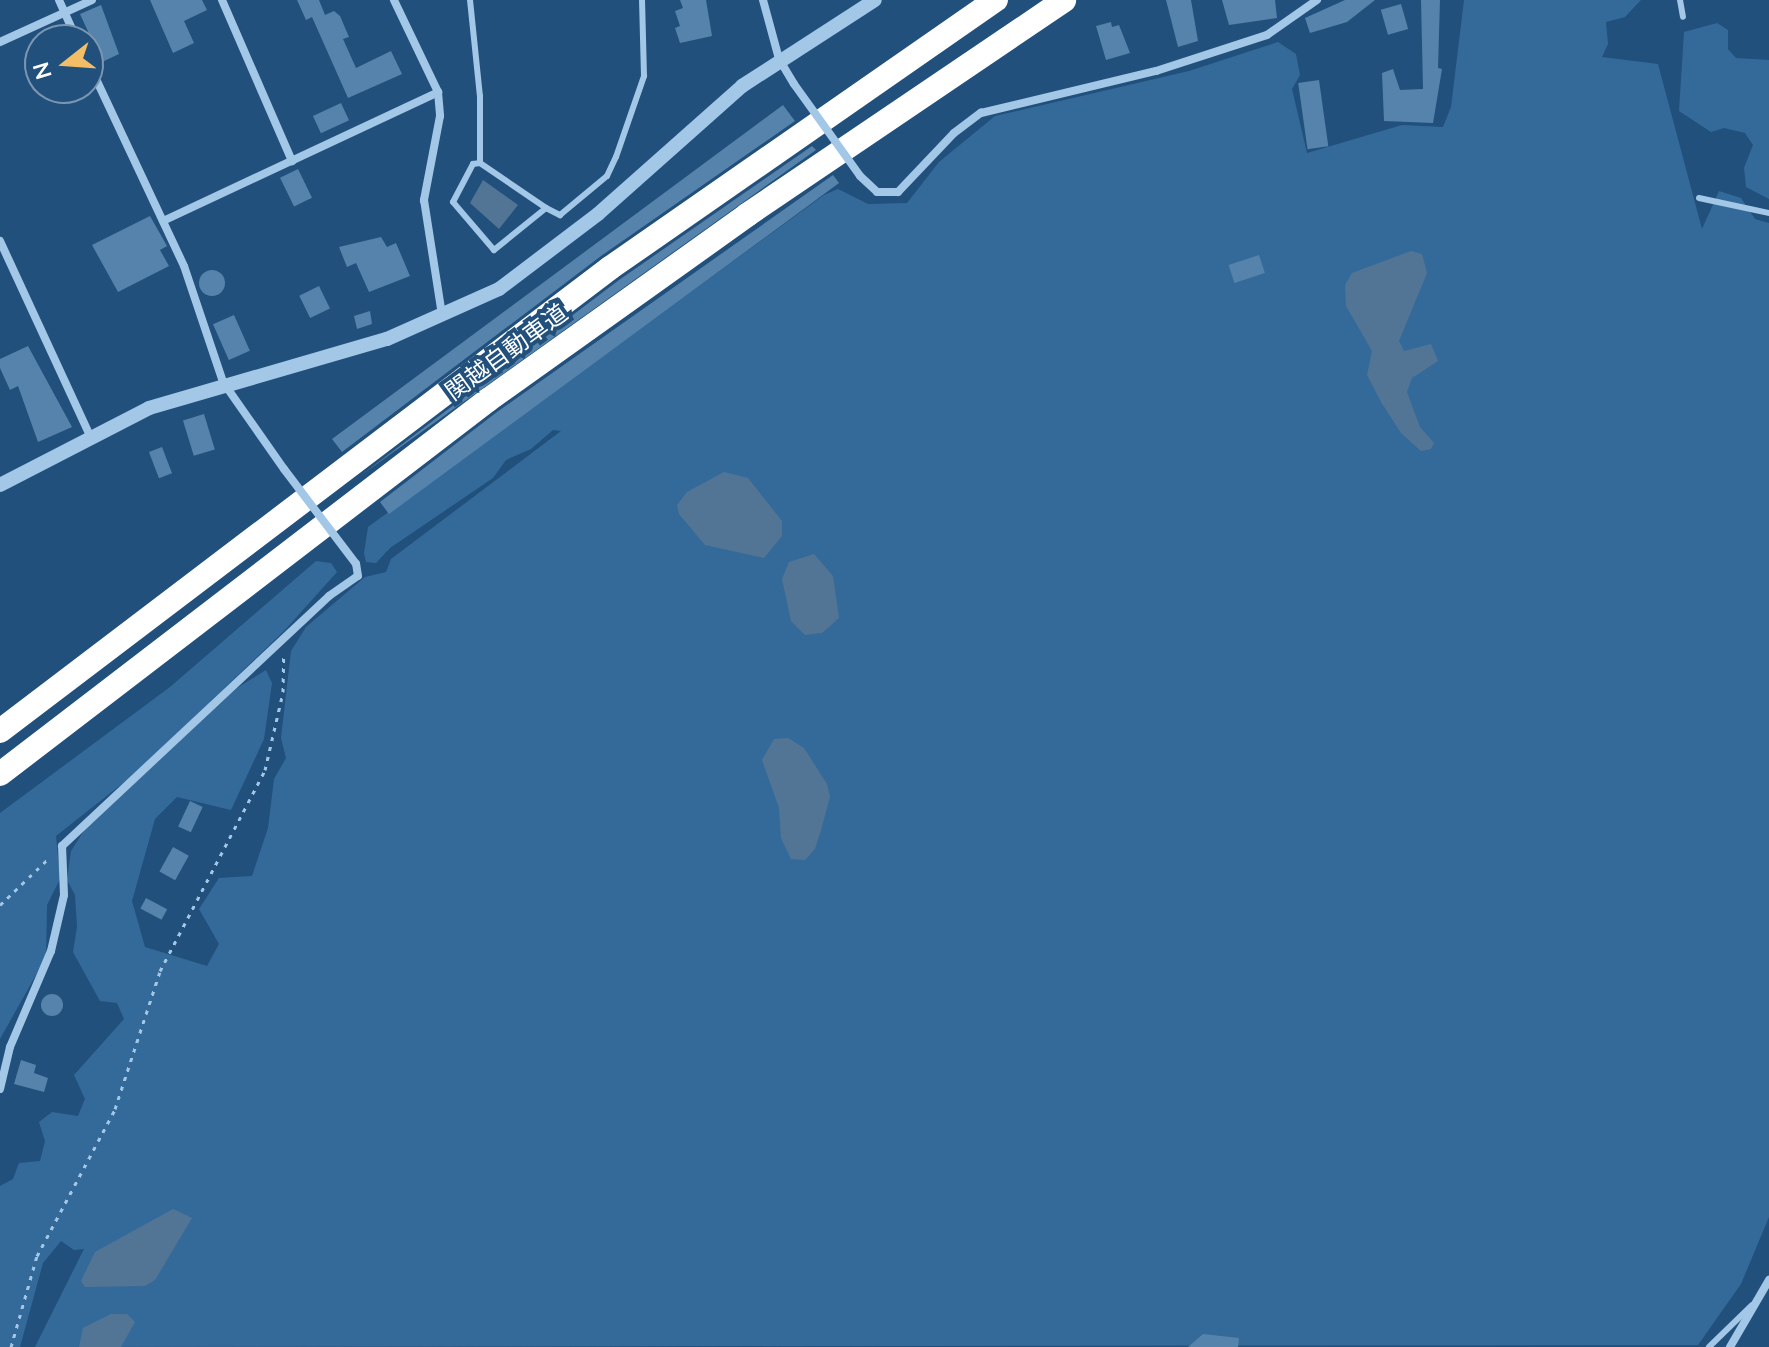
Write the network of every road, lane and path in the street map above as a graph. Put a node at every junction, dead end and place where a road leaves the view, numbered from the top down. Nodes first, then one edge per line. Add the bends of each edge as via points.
1 (59, 0) edge
2 (92, 0) edge
3 (222, 0) edge
4 (394, 0) edge
5 (470, 0) edge
6 (642, 0) edge
7 (763, 0) edge
8 (875, 0) edge
9 (996, 0) edge
10 (1064, 0) edge
11 (1317, 0) edge
12 (1680, 0) edge
13 (65, 13) junction
14 (1683, 17) dead end
15 (70, 24) edge
16 (0, 42) edge
17 (779, 59) junction
18 (438, 92) junction
19 (104, 96) edge
20 (292, 161) junction
21 (480, 163) junction
22 (1699, 198) dead end
23 (546, 208) junction
24 (1769, 213) edge
25 (163, 221) junction
26 (0, 241) edge
27 (442, 317) junction
28 (223, 382) junction
29 (90, 436) junction
30 (0, 485) edge
31 (284, 638) junction
32 (0, 731) edge
33 (0, 774) edge
34 (62, 846) junction
35 (0, 905) edge
36 (0, 1089) edge
37 (1769, 1280) edge
38 (1759, 1299) junction
39 (11, 1347) edge
40 (1709, 1347) edge
41 (1730, 1347) edge

1 - 13 street
2 - 13 street
3 - 20 street
4 - 18 street
5 - 21 lane via 480,96
6 - 23 lane via 644,76 616,157 607,176 560,215
7 - 17 street
8 - 17 street
9 - 32 highway, 関越自動車道 via 610,268
10 - 33 highway, 関越自動車道 via 883,120 501,391
11 - 17 street, bridge via 1267,35 1156,71 981,113 954,133 898,192 877,192 860,176
12 - 14 lane
13 - 15 street
13 - 16 street
17 - 27 street via 536,263 499,289
18 - 20 street
18 - 27 street via 440,116 424,200
19 - 25 street
20 - 25 street
21 - 23 lane
21 - 23 lane via 473,164 453,202 494,250
22 - 24 lane
25 - 28 street via 203,315
26 - 29 street
27 - 28 street via 387,339
28 - 29 street
28 - 31 street, bridge via 356,564 358,576
29 - 30 street
31 - 34 street
31 - 39 path via 283,692 265,770 160,971 115,1109 37,1256
34 - 35 path
34 - 36 street via 64,895 51,951 10,1047
37 - 38 street
38 - 40 lane
38 - 41 street

